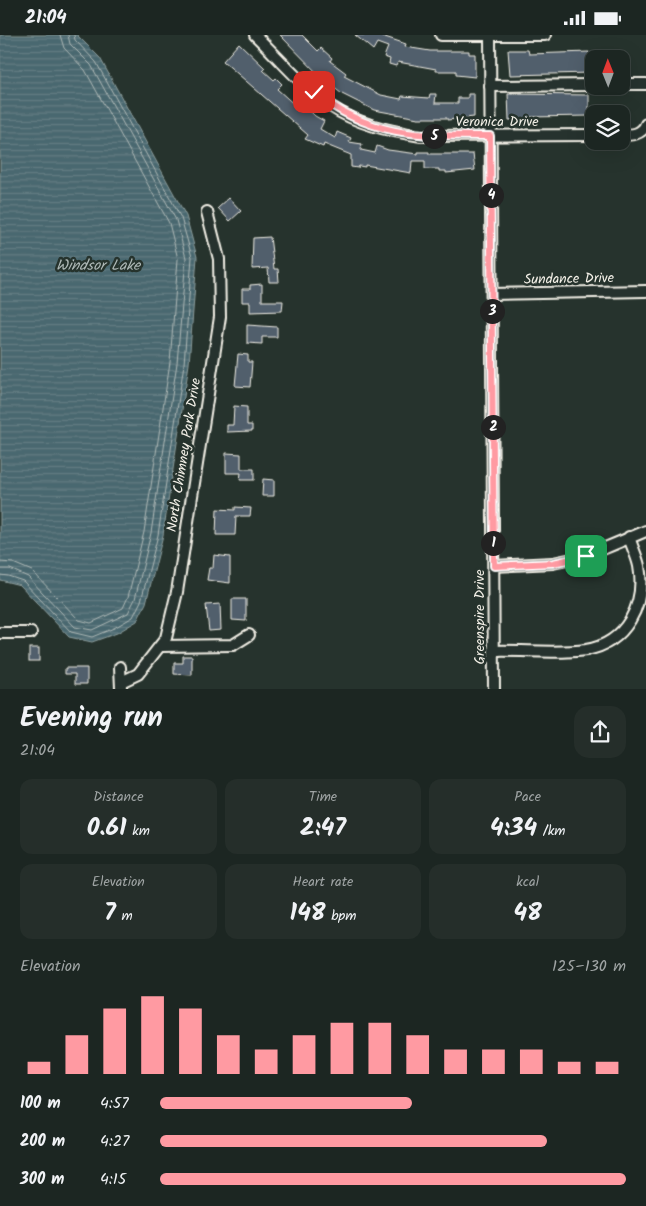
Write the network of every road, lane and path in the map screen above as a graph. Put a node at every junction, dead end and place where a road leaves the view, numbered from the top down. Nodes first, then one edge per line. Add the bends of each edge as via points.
1 (255, 35) edge
2 (441, 35) edge
3 (490, 35) edge
4 (545, 35) edge
5 (630, 84) edge
6 (646, 84) edge
7 (585, 85) edge
8 (490, 86) junction
9 (644, 128) edge
10 (630, 132) edge
11 (585, 135) edge
12 (490, 136) junction
13 (207, 212) dead end
14 (646, 291) edge
15 (492, 294) junction
16 (646, 531) edge
17 (629, 537) junction
18 (494, 566) junction
19 (0, 633) edge
20 (32, 633) dead end
21 (249, 635) dead end
22 (161, 646) junction
23 (494, 651) junction
24 (120, 667) dead end
25 (121, 685) edge
26 (494, 689) edge

1 - 12 street, Veronica Drive via 330,106 368,125 420,136
2 - 3 street
3 - 4 street
3 - 8 street, Greenspire Drive
5 - 6 street
7 - 8 street
8 - 12 street, Greenspire Drive
9 - 10 street
11 - 12 street, Veronica Drive
12 - 15 street, Greenspire Drive
13 - 22 street, North Chimney Park Drive via 219,259 220,317 177,592 170,626
14 - 15 street, Sundance Drive
15 - 18 street, Greenspire Drive
16 - 17 street
17 - 18 street via 586,556 553,563
17 - 23 street via 640,573 637,602 633,618 612,641 584,650
18 - 23 street, Greenspire Drive
19 - 20 street
21 - 22 street via 232,645
22 - 25 street, North Chimney Park Drive via 138,674
23 - 26 street, Greenspire Drive
24 - 25 street

